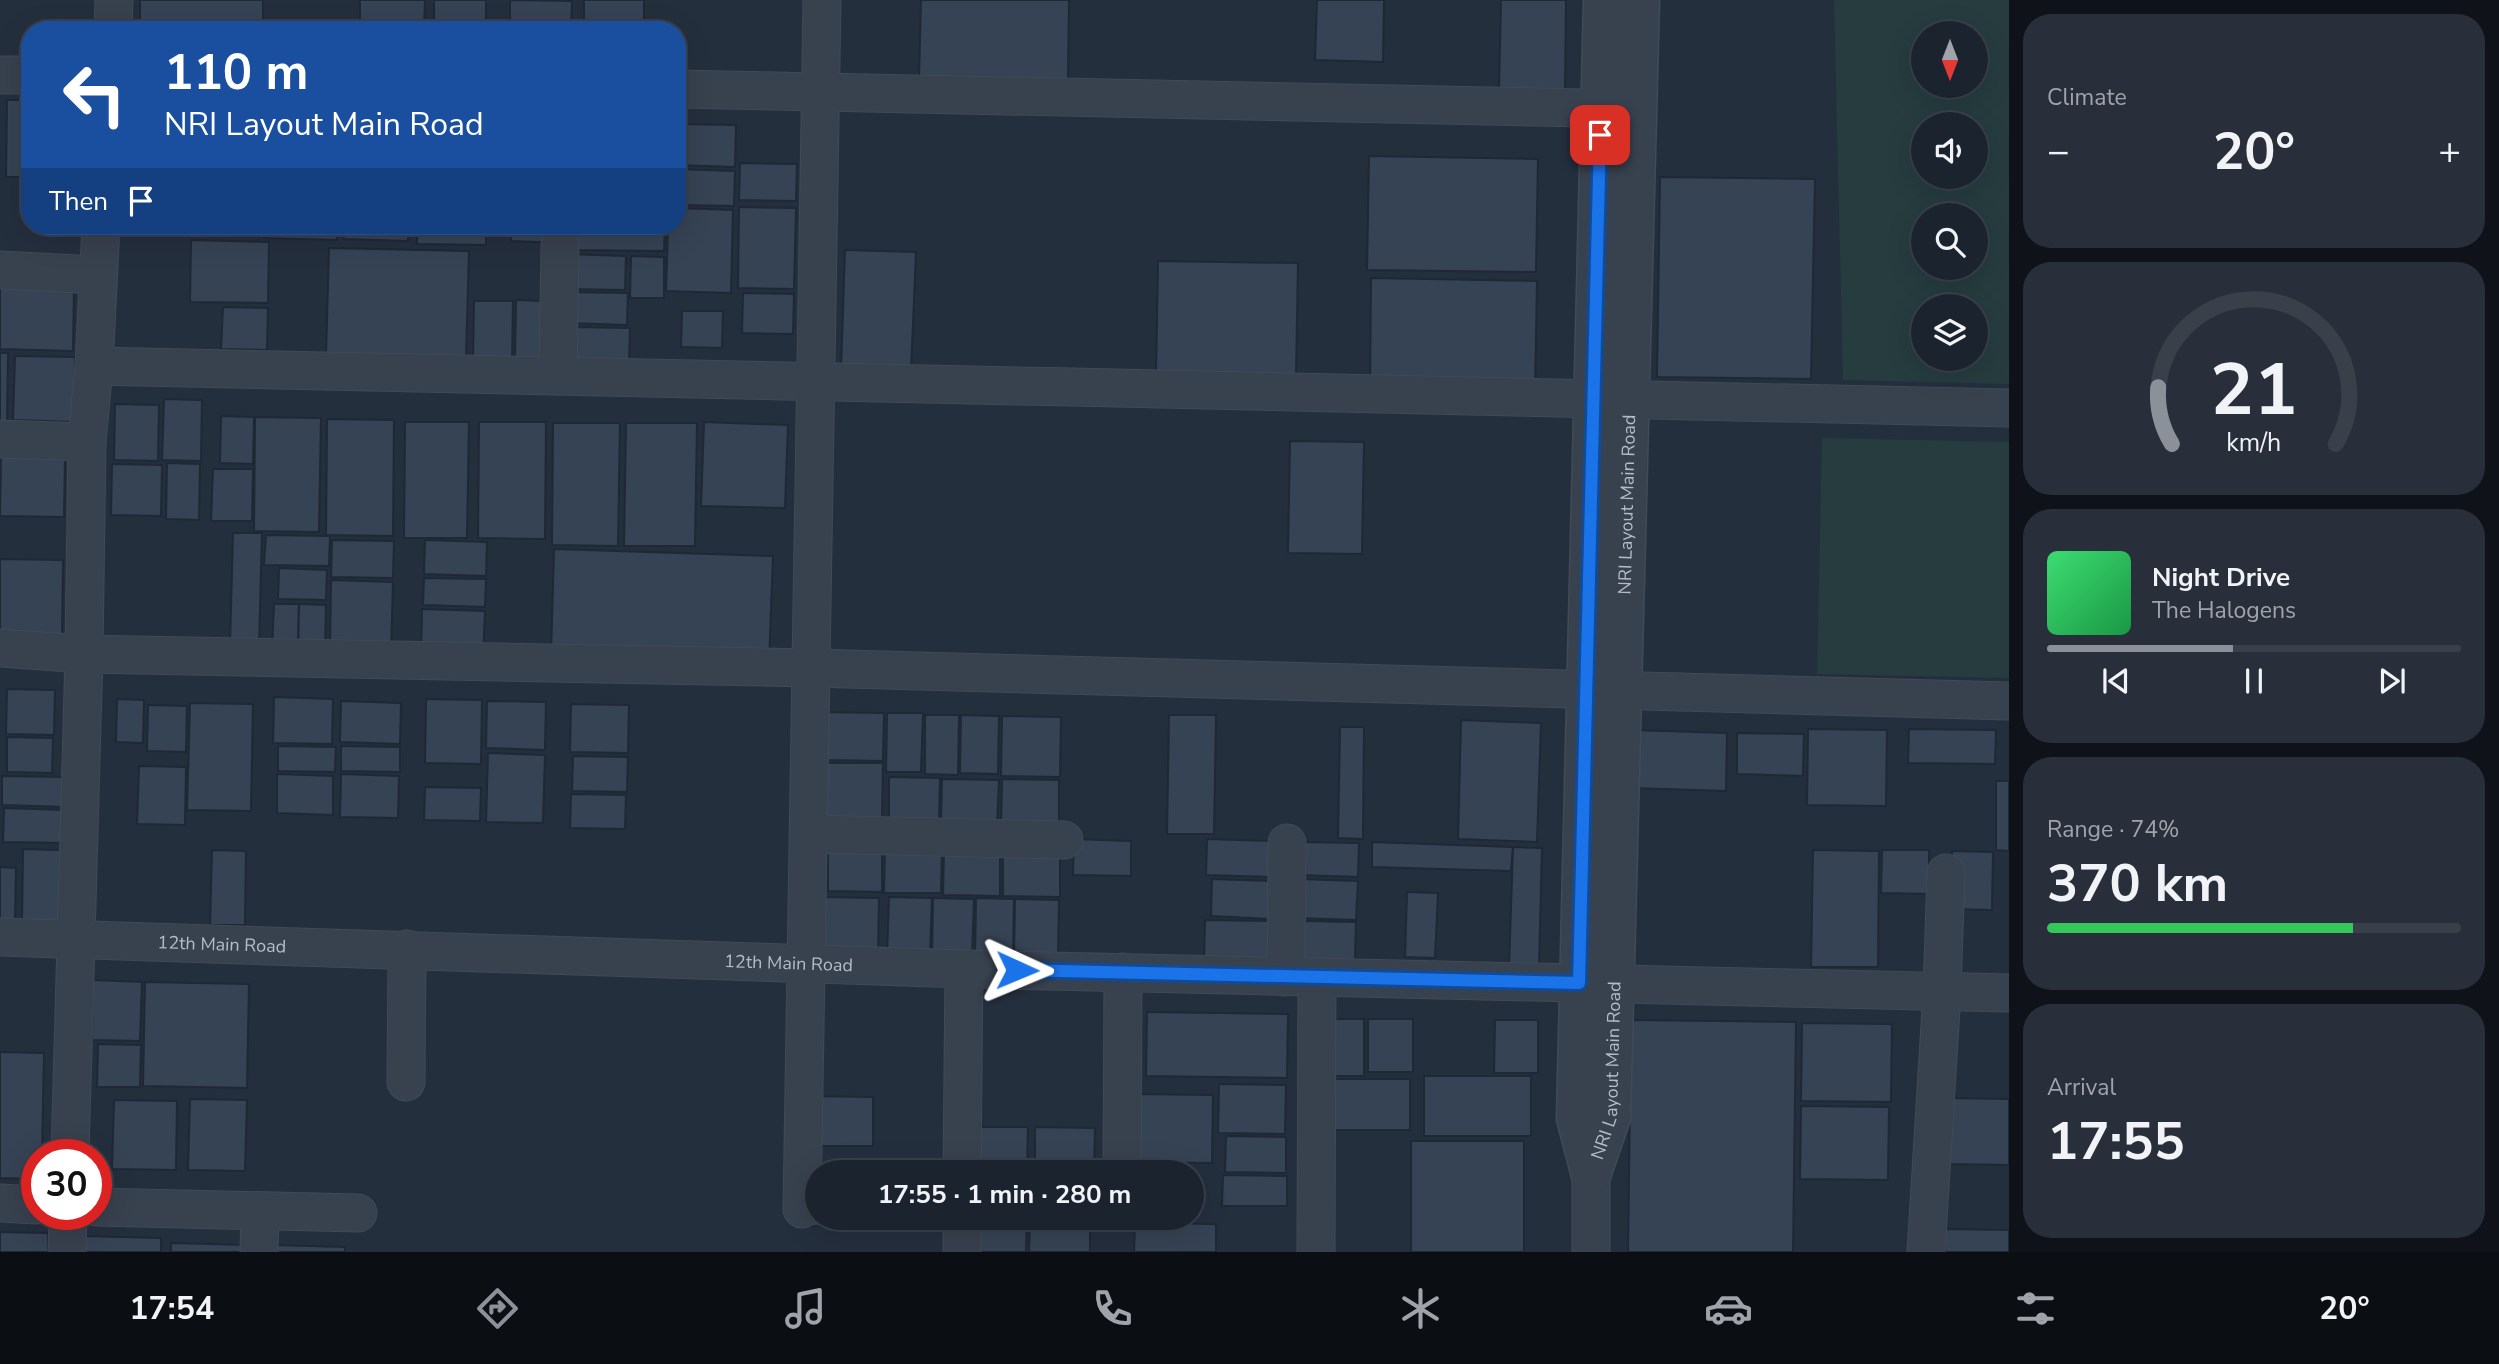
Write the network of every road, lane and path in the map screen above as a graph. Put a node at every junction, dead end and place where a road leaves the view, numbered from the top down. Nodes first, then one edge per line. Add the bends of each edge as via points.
1 (114, 0) edge
2 (821, 0) edge
3 (1603, 0) edge
4 (1640, 0) edge
5 (113, 21) edge
6 (0, 75) edge
7 (21, 75) edge
8 (686, 89) edge
9 (820, 92) junction
10 (1619, 108) junction
11 (100, 235) edge
12 (560, 246) dead end
13 (0, 270) edge
14 (98, 275) junction
15 (94, 366) junction
16 (558, 373) junction
17 (816, 379) junction
18 (1611, 401) junction
19 (2009, 408) edge
20 (0, 439) edge
21 (87, 442) junction
22 (0, 648) edge
23 (84, 654) junction
24 (811, 668) junction
25 (1604, 690) junction
26 (2009, 701) edge
27 (809, 834) junction
28 (1064, 840) dead end
29 (1287, 843) dead end
30 (1946, 873) dead end
31 (0, 937) edge
32 (77, 940) junction
33 (407, 949) junction
34 (807, 964) junction
35 (964, 968) junction
36 (1124, 972) junction
37 (1301, 977) junction
38 (1597, 983) junction
39 (1942, 992) junction
40 (2009, 993) edge
41 (406, 1082) dead end
42 (71, 1139) edge
43 (962, 1160) edge
44 (1122, 1160) edge
45 (1591, 1174) joint
46 (0, 1203) edge
47 (21, 1204) edge
48 (112, 1207) edge
49 (802, 1209) dead end
50 (260, 1212) junction
51 (358, 1213) dead end
52 (68, 1230) edge
53 (962, 1230) edge
54 (67, 1252) edge
55 (259, 1252) edge
56 (962, 1252) edge
57 (1316, 1252) edge
58 (1591, 1252) edge
59 (1926, 1252) edge

1 - 5 street
2 - 9 street
3 - 10 street, NRI Layout Main Road
4 - 10 street, NRI Layout Main Road
6 - 7 street
8 - 9 street
9 - 10 street
9 - 17 street
10 - 18 street, NRI Layout Main Road
11 - 14 street
12 - 16 street
13 - 14 street
14 - 15 street
15 - 16 street
15 - 21 street
16 - 17 street
17 - 18 street
17 - 24 street
18 - 19 street
18 - 25 street, NRI Layout Main Road
20 - 21 street
21 - 23 street
22 - 23 street
23 - 24 street
23 - 32 street
24 - 25 street
24 - 27 street
25 - 26 street
25 - 38 street, NRI Layout Main Road
27 - 28 street
27 - 34 street
29 - 37 street
30 - 39 street
31 - 32 street, 12th Main Road
32 - 33 street, 12th Main Road
32 - 42 street
33 - 34 street, 12th Main Road
33 - 41 street
34 - 35 street, 12th Main Road
34 - 49 street
35 - 36 street, 12th Main Road
35 - 43 street
36 - 37 street, 12th Main Road
36 - 44 street
37 - 38 street, 12th Main Road
37 - 57 street
38 - 39 street, 12th Main Road
38 - 45 street, NRI Layout Main Road via 1611,1116
39 - 40 street, 12th Main Road
39 - 59 street
45 - 58 street
46 - 47 street
48 - 50 street
50 - 51 street
50 - 55 street
52 - 54 street
53 - 56 street

